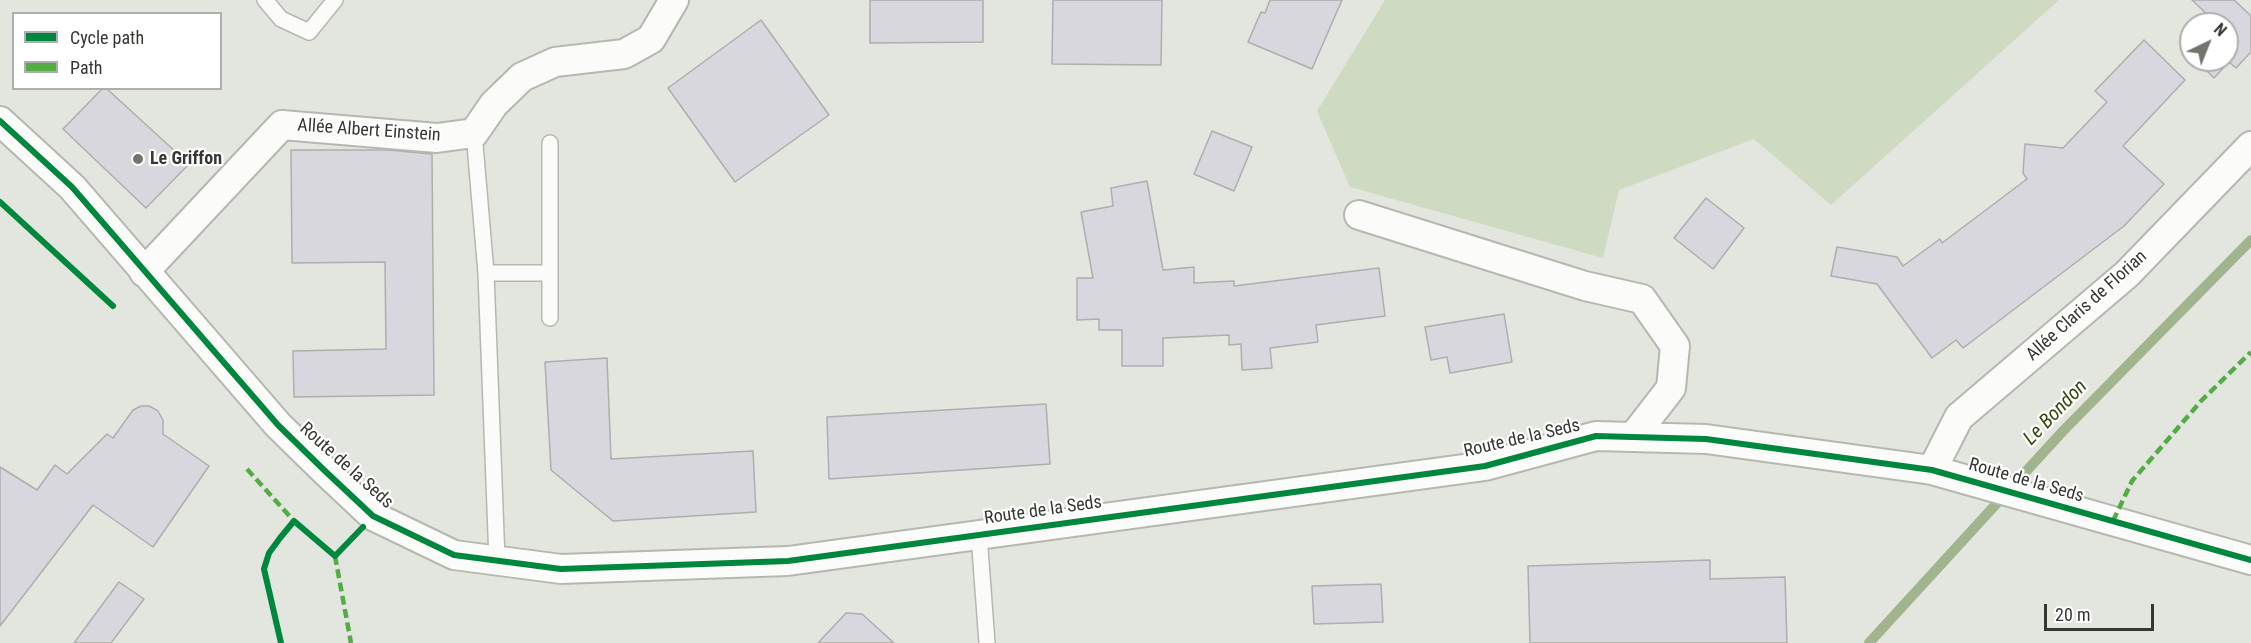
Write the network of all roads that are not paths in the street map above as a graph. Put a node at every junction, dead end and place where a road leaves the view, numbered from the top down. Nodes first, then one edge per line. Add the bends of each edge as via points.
1 (265, 0) edge
2 (335, 0) edge
3 (674, 0) edge
4 (0, 121) edge
5 (474, 133) junction
6 (550, 143) dead end
7 (2251, 146) edge
8 (1359, 215) dead end
9 (144, 272) junction
10 (486, 273) junction
11 (550, 273) junction
12 (550, 318) dead end
13 (1634, 438) junction
14 (1932, 470) junction
15 (979, 535) junction
16 (497, 560) junction
17 (2251, 560) edge
18 (987, 643) edge

1 - 2 lane via 281,19 309,32
3 - 5 street via 651,39 624,54 555,62 522,77
4 - 9 street, Route de la Seds via 72,187
5 - 9 street, Allée Albert Einstein via 437,138 282,125
5 - 10 lane
6 - 11 lane
7 - 14 street, Allée Claris de Florian via 2127,274 1959,417
8 - 13 street via 1585,286 1642,299 1675,346 1671,388
9 - 16 street, Route de la Seds via 278,425 374,516 454,555
10 - 11 lane
10 - 16 lane
11 - 12 lane
13 - 14 street, Route de la Seds via 1706,439
13 - 15 street, Route de la Seds via 1596,436 1485,466
14 - 17 street, Route de la Seds
15 - 16 street, Route de la Seds via 788,561 561,569
15 - 18 lane

